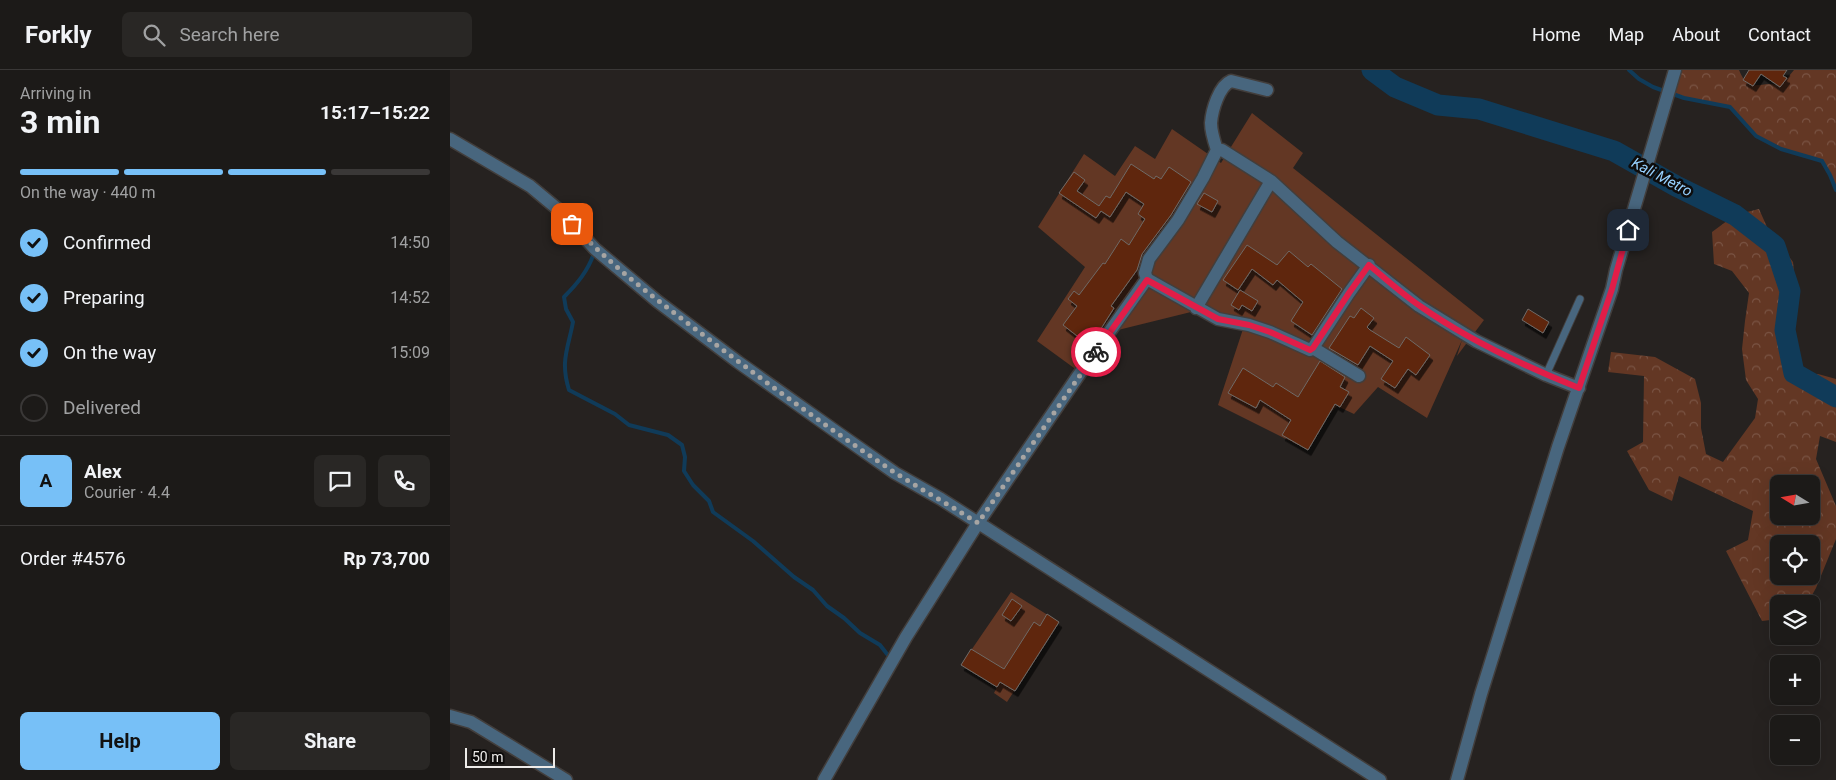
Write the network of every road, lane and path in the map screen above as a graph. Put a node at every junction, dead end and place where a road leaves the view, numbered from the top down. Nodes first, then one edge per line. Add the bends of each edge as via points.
1 (1675, 70) edge
2 (1266, 90) dead end
3 (450, 139) edge
4 (1217, 150) junction
5 (1271, 180) junction
6 (1369, 265) junction
7 (1147, 280) junction
8 (1580, 299) dead end
9 (1196, 308) junction
10 (1313, 348) junction
11 (1546, 375) junction
12 (1359, 376) dead end
13 (1579, 388) junction
14 (978, 523) junction
15 (450, 716) edge
16 (566, 780) edge
17 (824, 780) edge
18 (1380, 780) edge
19 (1457, 780) edge

1 - 13 street via 1612,289
2 - 4 street via 1231,81 1223,86 1211,122
3 - 14 street via 530,186 560,211 595,249 738,362 896,472
4 - 5 street
4 - 7 street via 1178,220 1149,259 1145,273
5 - 6 street via 1337,242
5 - 9 street
6 - 10 street
6 - 11 street via 1443,322
7 - 9 street
7 - 14 street
8 - 11 lane
9 - 10 street via 1218,319 1249,325 1306,349
10 - 12 street
11 - 13 street
13 - 19 street via 1481,694
14 - 17 street via 906,637
14 - 18 street
15 - 16 street via 471,722

